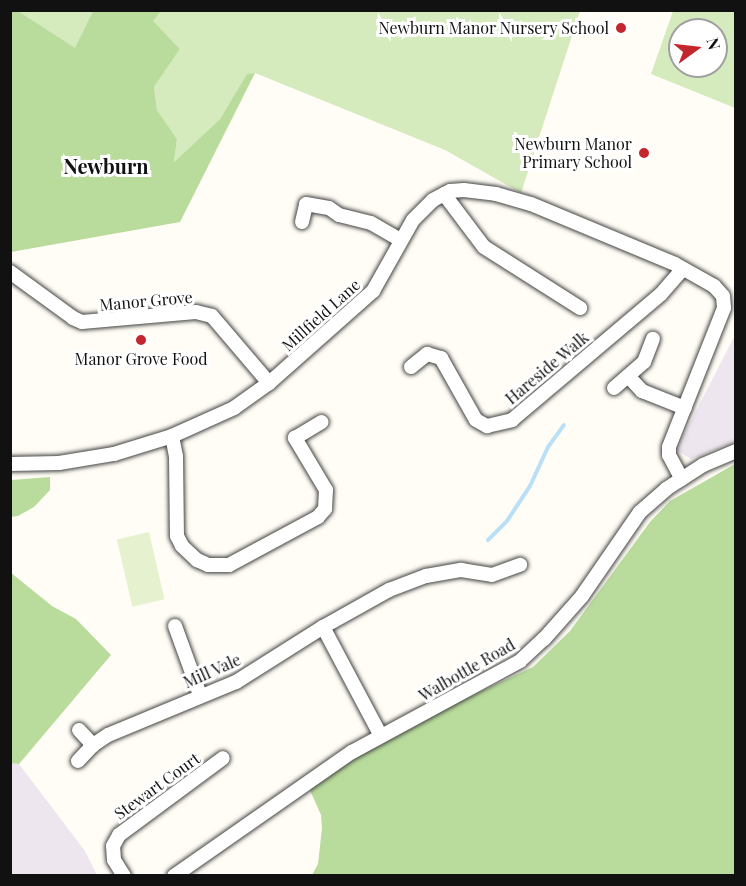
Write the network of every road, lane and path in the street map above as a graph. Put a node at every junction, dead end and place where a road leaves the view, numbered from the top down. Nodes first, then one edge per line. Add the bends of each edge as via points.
1 (444, 194) junction
2 (302, 222) dead end
3 (400, 240) junction
4 (682, 268) junction
5 (10, 272) edge
6 (580, 308) dead end
7 (654, 339) dead end
8 (411, 366) dead end
9 (628, 376) junction
10 (268, 383) junction
11 (614, 388) dead end
12 (685, 408) junction
13 (322, 422) dead end
14 (172, 436) junction
15 (735, 451) edge
16 (10, 464) edge
17 (682, 479) junction
18 (520, 565) dead end
19 (176, 626) dead end
20 (323, 627) junction
21 (200, 695) junction
22 (79, 730) dead end
23 (381, 736) junction
24 (93, 745) junction
25 (223, 758) dead end
26 (78, 761) dead end
27 (124, 876) edge
28 (174, 876) edge

1 - 3 street, Millfield Lane via 413,220
1 - 4 street via 464,190 531,204
1 - 6 street via 484,247
2 - 3 street via 306,204 329,208 339,215 370,223
3 - 10 street, Millfield Lane via 373,291
4 - 8 street, Hareside Walk via 661,294 512,420 487,426 476,420 441,358 427,354
4 - 12 street via 714,286 723,296 724,308
5 - 10 street, Manor Grove via 82,322 196,312 212,316
7 - 9 street via 644,362
9 - 11 street
9 - 12 street via 642,391
10 - 14 street, Millfield Lane via 234,408
12 - 17 street via 669,447 669,455
13 - 14 street via 295,438 326,490 325,509 318,517 229,565 208,565 197,560 177,536
14 - 16 street, Millfield Lane via 88,459
15 - 17 street, Walbottle Road
17 - 23 street, Walbottle Road via 640,512 582,596 531,652
18 - 20 street, Mill Vale via 492,574 461,570 426,576 389,590
19 - 21 street
20 - 21 street, Mill Vale via 236,682
20 - 23 street
21 - 24 street, Mill Vale
22 - 24 street
23 - 28 street, Walbottle Road via 343,758
24 - 26 street, Mill Vale
25 - 27 street, Stewart Court via 118,835 113,846 114,860

